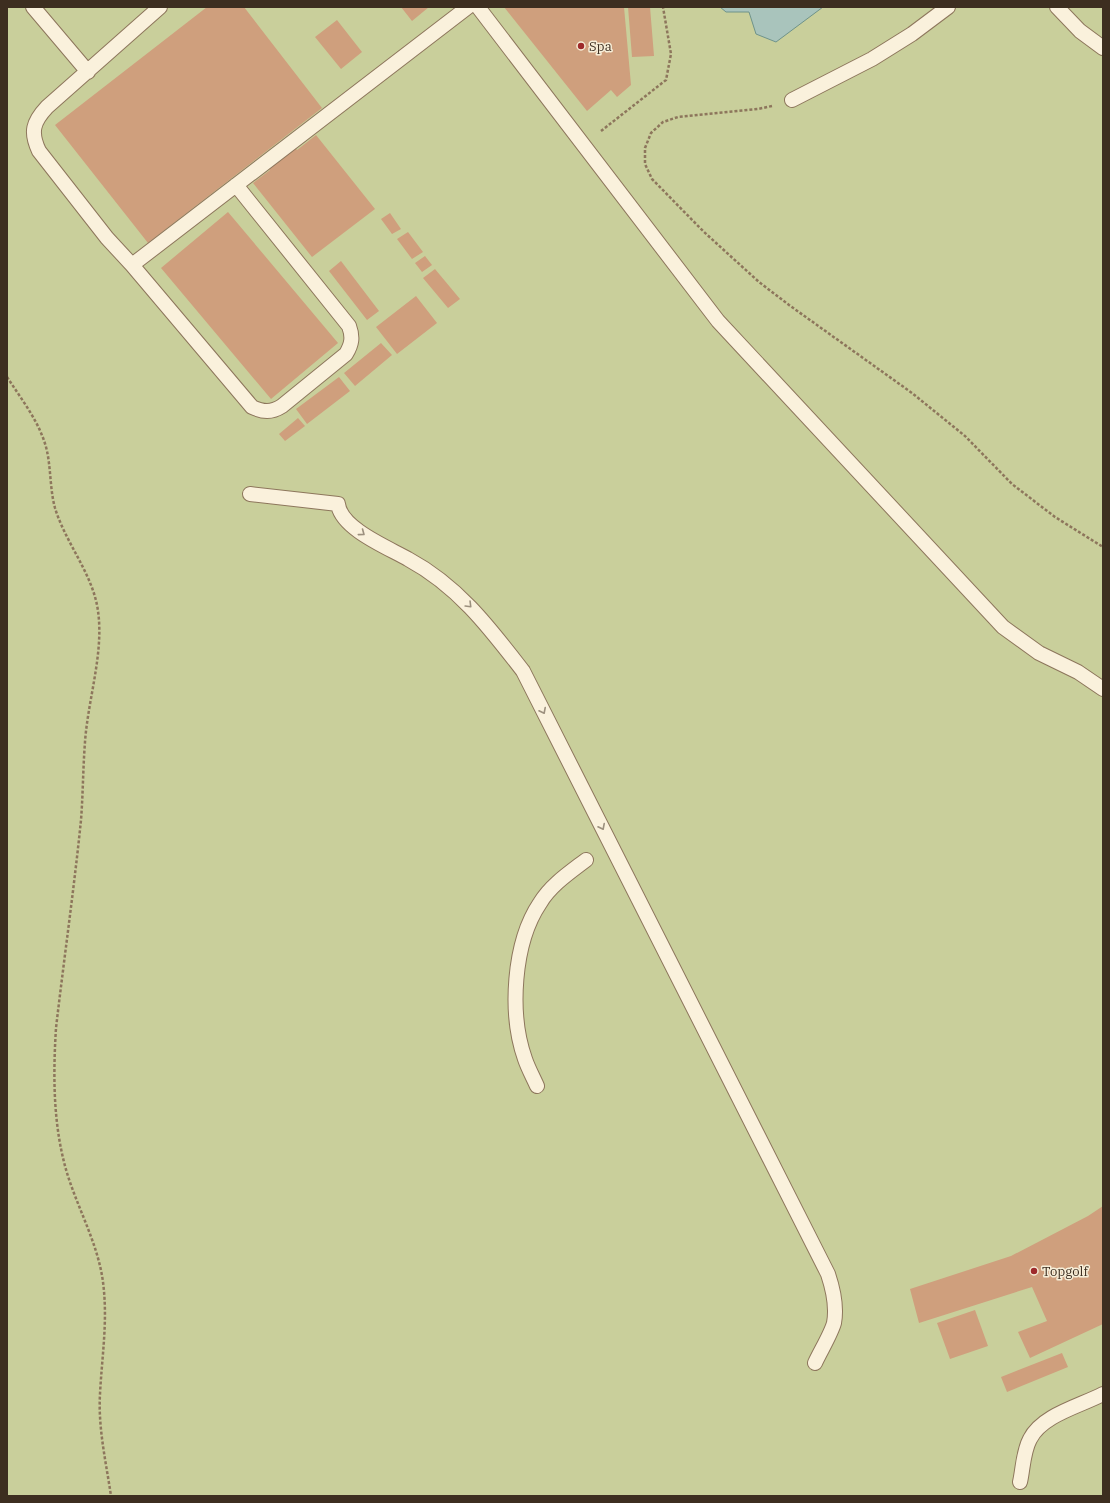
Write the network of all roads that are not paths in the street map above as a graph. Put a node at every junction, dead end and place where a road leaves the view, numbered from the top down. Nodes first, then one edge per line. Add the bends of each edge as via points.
1 (33, 7) edge
2 (160, 7) edge
3 (468, 7) edge
4 (478, 7) edge
5 (948, 7) edge
6 (1057, 7) edge
7 (1103, 48) edge
8 (88, 72) junction
9 (792, 100) road end
10 (236, 185) junction
11 (132, 265) junction
12 (250, 494) dead end
13 (1103, 688) edge
14 (586, 860) dead end
15 (537, 1086) dead end
16 (815, 1363) dead end
17 (1103, 1394) edge
18 (1020, 1482) dead end

1 - 8 lane
2 - 8 lane
3 - 10 lane
4 - 13 lane via 718,321 987,612 1020,641
5 - 9 lane via 872,59
6 - 7 lane via 1080,31
8 - 11 lane via 38,117 34,128 34,140 39,151 72,195
10 - 11 lane
10 - 11 lane via 352,333 346,354 282,406 267,412 252,407
12 -> 16 lane via 338,504 340,512 358,530 409,559 465,601 523,671 828,1274 832,1285 834,1324
14 - 15 lane via 559,880 540,903 526,931 518,962 515,994 517,1027 524,1058
17 - 18 lane via 1044,1422 1036,1430 1029,1440

